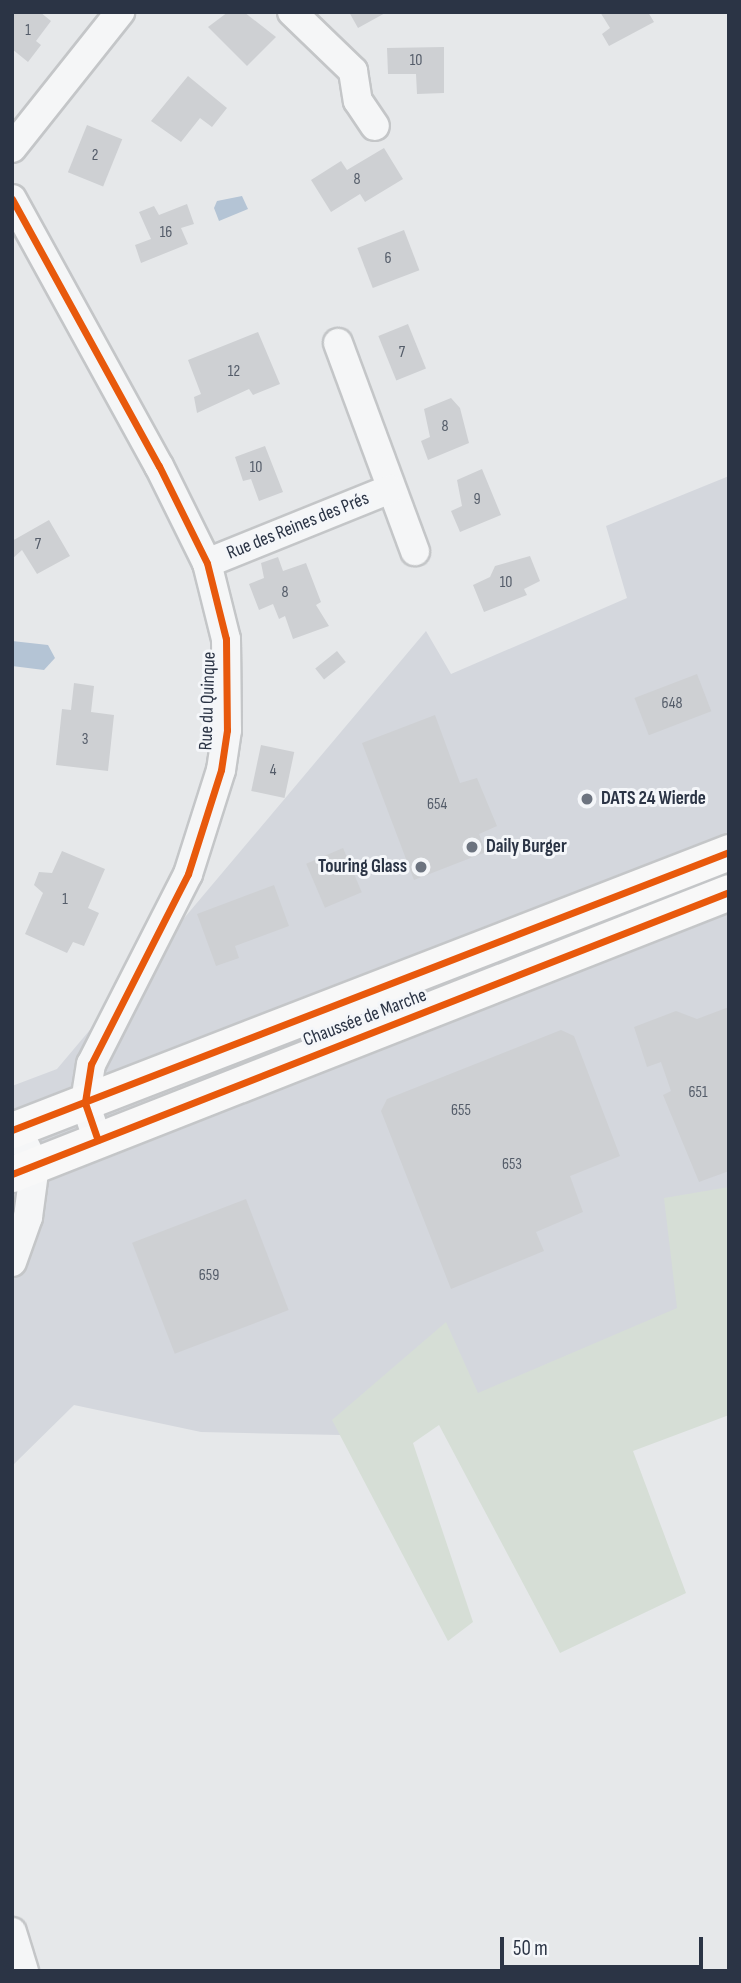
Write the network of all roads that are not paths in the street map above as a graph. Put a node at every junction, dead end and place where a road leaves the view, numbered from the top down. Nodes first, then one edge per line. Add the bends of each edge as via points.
1 (120, 12) edge
2 (292, 12) edge
3 (375, 126) dead end
4 (12, 148) edge
5 (12, 199) edge
6 (338, 343) dead end
7 (390, 489) junction
8 (415, 551) dead end
9 (207, 562) junction
10 (729, 852) edge
11 (729, 892) edge
12 (85, 1102) junction
13 (15, 1130) edge
14 (98, 1140) junction
15 (24, 1169) edge
16 (12, 1262) edge
17 (12, 1932) edge
18 (24, 1971) edge

1 - 4 street
2 - 3 street via 353,71 358,101
5 - 9 street, Rue du Quinque
6 - 7 street, Rue des Reines des Prés
7 - 8 street, Rue des Reines des Prés
7 - 9 street, Rue des Reines des Prés
9 - 12 street, Rue du Quinque via 226,639 227,730 221,770 188,874 90,1064
10 - 12 main road, Chaussée de Marche
11 - 14 main road, Chaussée de Marche
12 - 13 main road, Chaussée de Marche
12 - 14 street, Rue du Quinque
13 - 15 street
14 - 15 main road, Chaussée de Marche
15 - 16 street via 28,1217
17 - 18 street

